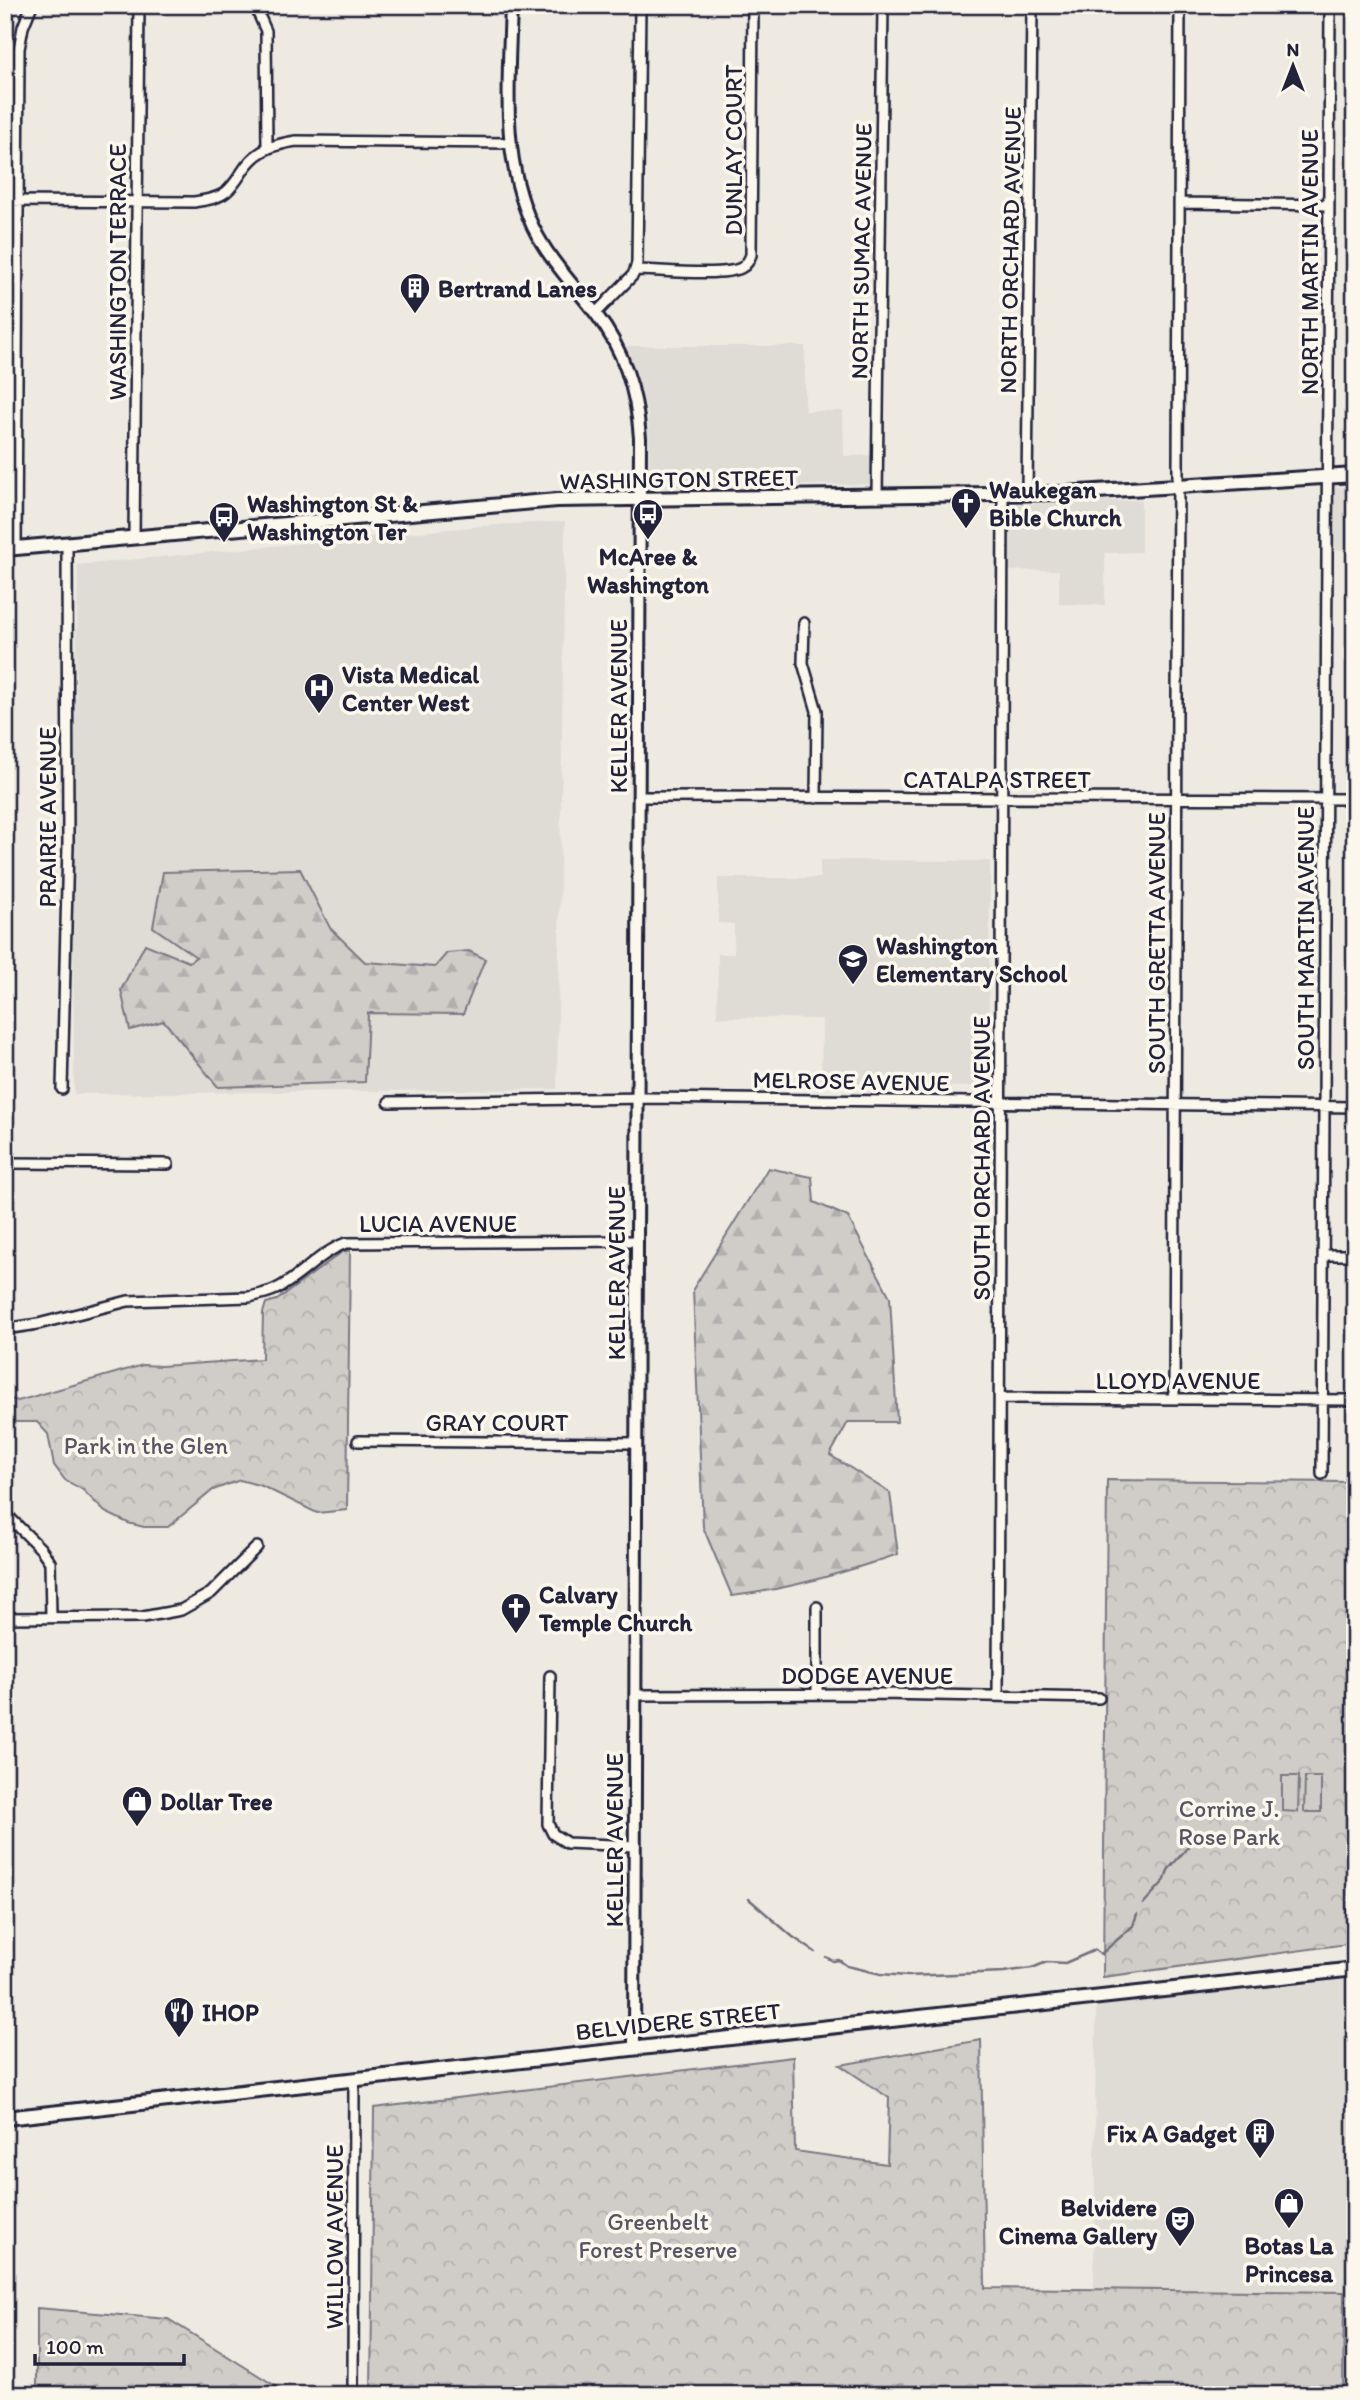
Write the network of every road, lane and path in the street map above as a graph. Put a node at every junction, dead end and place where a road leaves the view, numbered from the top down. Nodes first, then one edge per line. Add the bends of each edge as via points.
1 (32, 5) edge
2 (139, 5) edge
3 (511, 5) edge
4 (640, 5) edge
5 (753, 5) edge
6 (883, 5) edge
7 (1032, 5) edge
8 (1180, 5) edge
9 (1330, 5) edge
10 (259, 15) dead end
11 (511, 143) junction
12 (267, 149) junction
13 (5, 201) edge
14 (19, 201) junction
15 (137, 202) junction
16 (1179, 203) junction
17 (1328, 205) junction
18 (635, 270) junction
19 (596, 313) junction
20 (1355, 475) edge
21 (1326, 477) junction
22 (1178, 487) junction
23 (1003, 494) junction
24 (1027, 494) junction
25 (877, 498) junction
26 (640, 500) junction
27 (134, 538) junction
28 (67, 544) junction
29 (11, 549) edge
30 (804, 623) dead end
31 (639, 797) junction
32 (816, 798) junction
33 (1001, 798) junction
34 (1176, 799) junction
35 (1324, 799) junction
36 (1355, 800) edge
37 (62, 1089) dead end
38 (638, 1097) junction
39 (388, 1102) dead end
40 (1000, 1102) junction
41 (1175, 1104) junction
42 (1323, 1106) junction
43 (1355, 1107) edge
44 (5, 1163) edge
45 (167, 1164) dead end
46 (637, 1241) junction
47 (1323, 1255) junction
48 (1355, 1255) edge
49 (5, 1329) edge
50 (1000, 1398) junction
51 (1174, 1399) junction
52 (1322, 1399) junction
53 (1355, 1399) edge
54 (358, 1441) dead end
55 (636, 1443) junction
56 (1322, 1474) dead end
57 (5, 1513) edge
58 (257, 1547) dead end
59 (817, 1607) dead end
60 (51, 1616) junction
61 (5, 1618) edge
62 (550, 1676) dead end
63 (817, 1694) junction
64 (635, 1695) junction
65 (998, 1696) junction
66 (1099, 1698) dead end
67 (635, 1846) junction
68 (1355, 1969) edge
69 (634, 2047) junction
70 (354, 2079) junction
71 (5, 2118) edge
72 (353, 2395) edge

1 - 14 street via 19,49
2 - 15 street, WASHINGTON TERRACE
3 - 11 street, KELLER AVENUE
4 - 18 street
5 - 18 street, DUNLAY COURT via 751,255 747,264 729,270
6 - 25 street, NORTH SUMAC AVENUE
7 - 24 street, NORTH ORCHARD AVENUE
8 - 16 street, SOUTH GRETTA AVENUE
9 - 17 street, NORTH MARTIN AVENUE
10 - 12 street via 266,31
11 - 12 street via 296,141
11 - 19 street, KELLER AVENUE via 512,164 533,228
12 - 15 street via 214,198
13 - 14 street
14 - 15 street
14 - 29 street
15 - 27 street, WASHINGTON TERRACE
16 - 17 street
16 - 22 street, SOUTH GRETTA AVENUE
17 - 21 street, NORTH MARTIN AVENUE
18 - 19 street
19 - 26 street, KELLER AVENUE via 631,380 639,425
20 - 21 main road, WASHINGTON STREET
21 - 22 main road, WASHINGTON STREET
21 - 35 street, SOUTH MARTIN AVENUE
22 - 24 main road, WASHINGTON STREET
22 - 34 street, SOUTH GRETTA AVENUE
23 - 24 main road, WASHINGTON STREET
23 - 25 main road, WASHINGTON STREET
23 - 33 street, SOUTH ORCHARD AVENUE
25 - 26 main road, WASHINGTON STREET
26 - 27 main road, WASHINGTON STREET via 557,500
26 - 31 street, KELLER AVENUE
27 - 28 main road, WASHINGTON STREET
28 - 29 main road, WASHINGTON STREET
28 - 37 street, PRAIRIE AVENUE via 68,844
30 - 32 street via 803,663 817,710
31 - 32 street, CATALPA STREET
31 - 38 street, KELLER AVENUE
32 - 33 street, CATALPA STREET
33 - 34 street, CATALPA STREET
33 - 40 street, SOUTH ORCHARD AVENUE
34 - 35 street, CATALPA STREET
34 - 41 street, SOUTH GRETTA AVENUE
35 - 36 street, CATALPA STREET
35 - 42 street, SOUTH MARTIN AVENUE
38 - 39 street, MELROSE AVENUE
38 - 40 street, MELROSE AVENUE
38 - 46 street, KELLER AVENUE
40 - 41 street, MELROSE AVENUE
40 - 50 street, SOUTH ORCHARD AVENUE
41 - 42 street, MELROSE AVENUE
41 - 51 street, SOUTH GRETTA AVENUE
42 - 43 street, MELROSE AVENUE
42 - 47 street, SOUTH MARTIN AVENUE
44 - 45 street
46 - 49 street, LUCIA AVENUE via 346,1243 265,1293 128,1301
46 - 55 street, KELLER AVENUE
47 - 48 street
47 - 52 street, SOUTH MARTIN AVENUE
50 - 51 street, LLOYD AVENUE
50 - 65 street, SOUTH ORCHARD AVENUE
51 - 52 street, LLOYD AVENUE
52 - 53 street, LLOYD AVENUE
52 - 56 street, SOUTH MARTIN AVENUE
54 - 55 street, GRAY COURT
55 - 64 street, KELLER AVENUE
57 - 60 street via 50,1562
58 - 60 street via 211,1593 181,1610 143,1617
59 - 63 street
60 - 61 street
62 - 67 street via 548,1824 567,1843
63 - 64 street, DODGE AVENUE
63 - 65 street, DODGE AVENUE
64 - 67 street, KELLER AVENUE
65 - 66 street, DODGE AVENUE
67 - 69 street, KELLER AVENUE
68 - 69 main road, BELVIDERE STREET
69 - 70 main road, BELVIDERE STREET
70 - 71 main road, BELVIDERE STREET
70 - 72 street, WILLOW AVENUE

